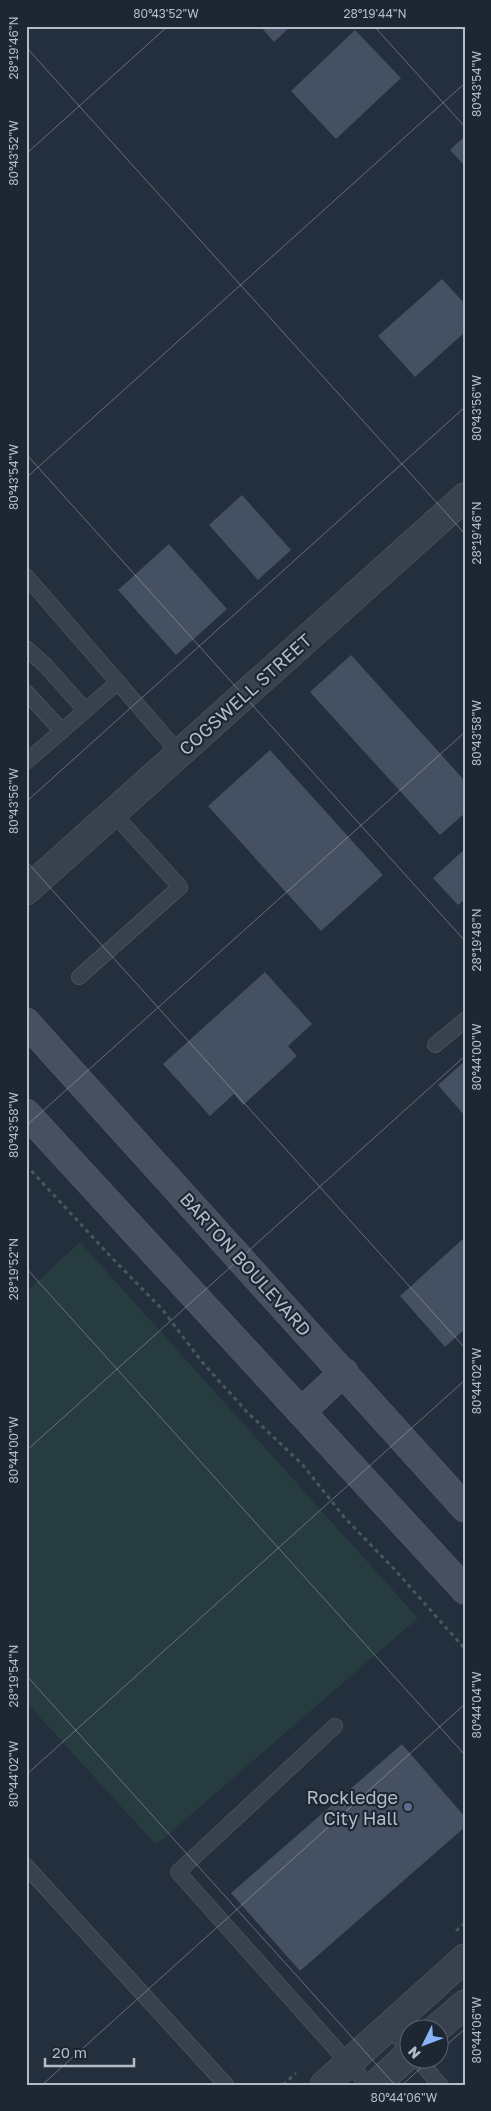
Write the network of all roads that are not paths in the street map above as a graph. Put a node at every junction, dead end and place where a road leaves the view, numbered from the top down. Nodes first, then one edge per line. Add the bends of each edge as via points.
1 (465, 497) edge
2 (26, 576) edge
3 (26, 648) edge
4 (118, 682) junction
5 (26, 692) edge
6 (86, 710) junction
7 (62, 730) junction
8 (179, 753) junction
9 (26, 762) edge
10 (113, 813) junction
11 (26, 891) edge
12 (79, 977) dead end
13 (465, 1020) edge
14 (26, 1022) edge
15 (435, 1045) dead end
16 (26, 1113) edge
17 (344, 1372) junction
18 (301, 1412) junction
19 (465, 1508) edge
20 (465, 1590) edge
21 (335, 1726) dead end
22 (26, 1866) edge
23 (465, 1958) edge
24 (465, 2004) edge
25 (448, 2019) edge
26 (388, 2026) junction
27 (398, 2038) edge
28 (349, 2062) junction
29 (398, 2064) edge
30 (426, 2068) edge
31 (226, 2085) edge
32 (324, 2085) edge
33 (368, 2085) edge
34 (375, 2085) edge
35 (440, 2085) edge

1 - 8 street, COGSWELL STREET
2 - 4 lane
3 - 6 lane
4 - 6 lane
4 - 8 lane
5 - 7 lane
6 - 7 lane
7 - 9 lane
8 - 10 street, COGSWELL STREET
10 - 11 street, COGSWELL STREET
10 - 12 lane via 180,887
13 - 15 lane
14 - 17 main road, BARTON BOULEVARD
16 - 18 main road
17 - 18 main road
17 - 19 main road, BARTON BOULEVARD
18 - 20 main road
21 - 28 lane via 178,1872
22 - 31 lane
23 - 26 street
24 - 25 street
26 - 27 lane
26 - 28 street
28 - 32 street
28 - 33 lane
29 - 34 street
30 - 35 lane

